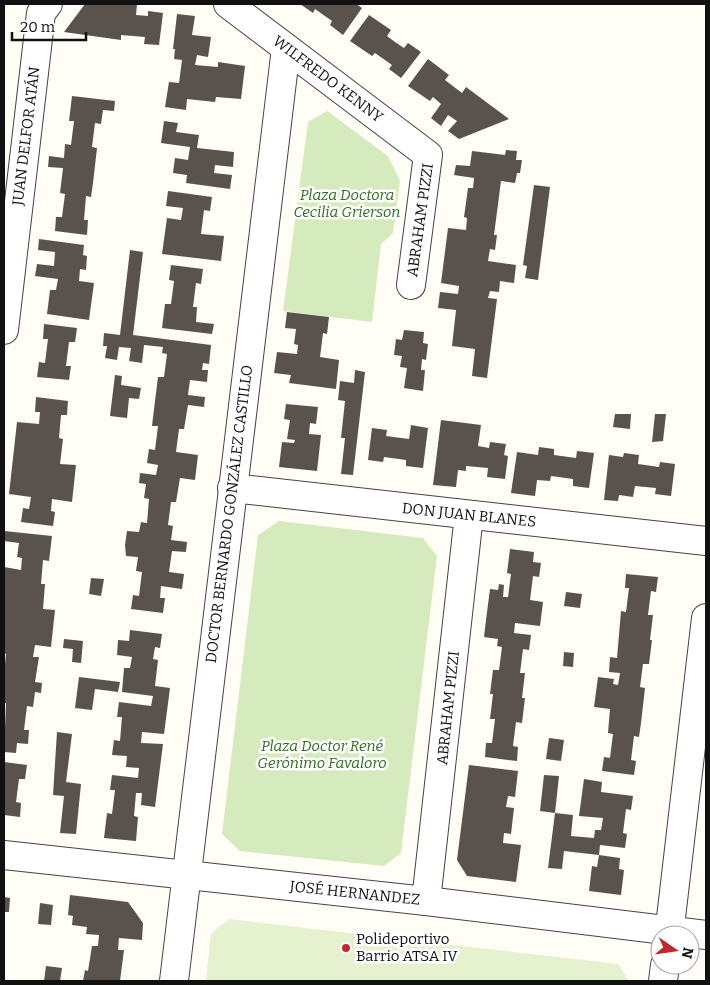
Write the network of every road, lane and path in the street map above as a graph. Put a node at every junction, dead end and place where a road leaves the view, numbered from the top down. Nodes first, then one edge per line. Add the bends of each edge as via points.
1 (48, 4) edge
2 (228, 4) edge
3 (286, 48) junction
4 (428, 155) joint
5 (411, 285) dead end
6 (4, 330) edge
7 (232, 488) junction
8 (469, 515) junction
9 (706, 541) edge
10 (706, 618) edge
11 (4, 855) edge
12 (187, 875) junction
13 (426, 901) junction
14 (670, 925) edge
15 (650, 930) edge
16 (174, 981) edge

1 - 6 street, JUAN DELFOR ATÁN via 41,13
2 - 3 street, WILFREDO KENNY
3 - 4 street, WILFREDO KENNY
3 - 7 street, DOCTOR BERNARDO GONZÁLEZ CASTILLO
4 - 5 street, ABRAHAM PIZZI
7 - 8 street, DON JUAN BLANES
7 - 12 street, DOCTOR BERNARDO GONZÁLEZ CASTILLO
8 - 9 street, DON JUAN BLANES
8 - 13 street, ABRAHAM PIZZI
10 - 14 street
11 - 12 street, JOSÉ HERNANDEZ
12 - 13 street, JOSÉ HERNANDEZ
12 - 16 street, DOCTOR BERNARDO GONZÁLEZ CASTILLO
13 - 15 street, JOSÉ HERNANDEZ

